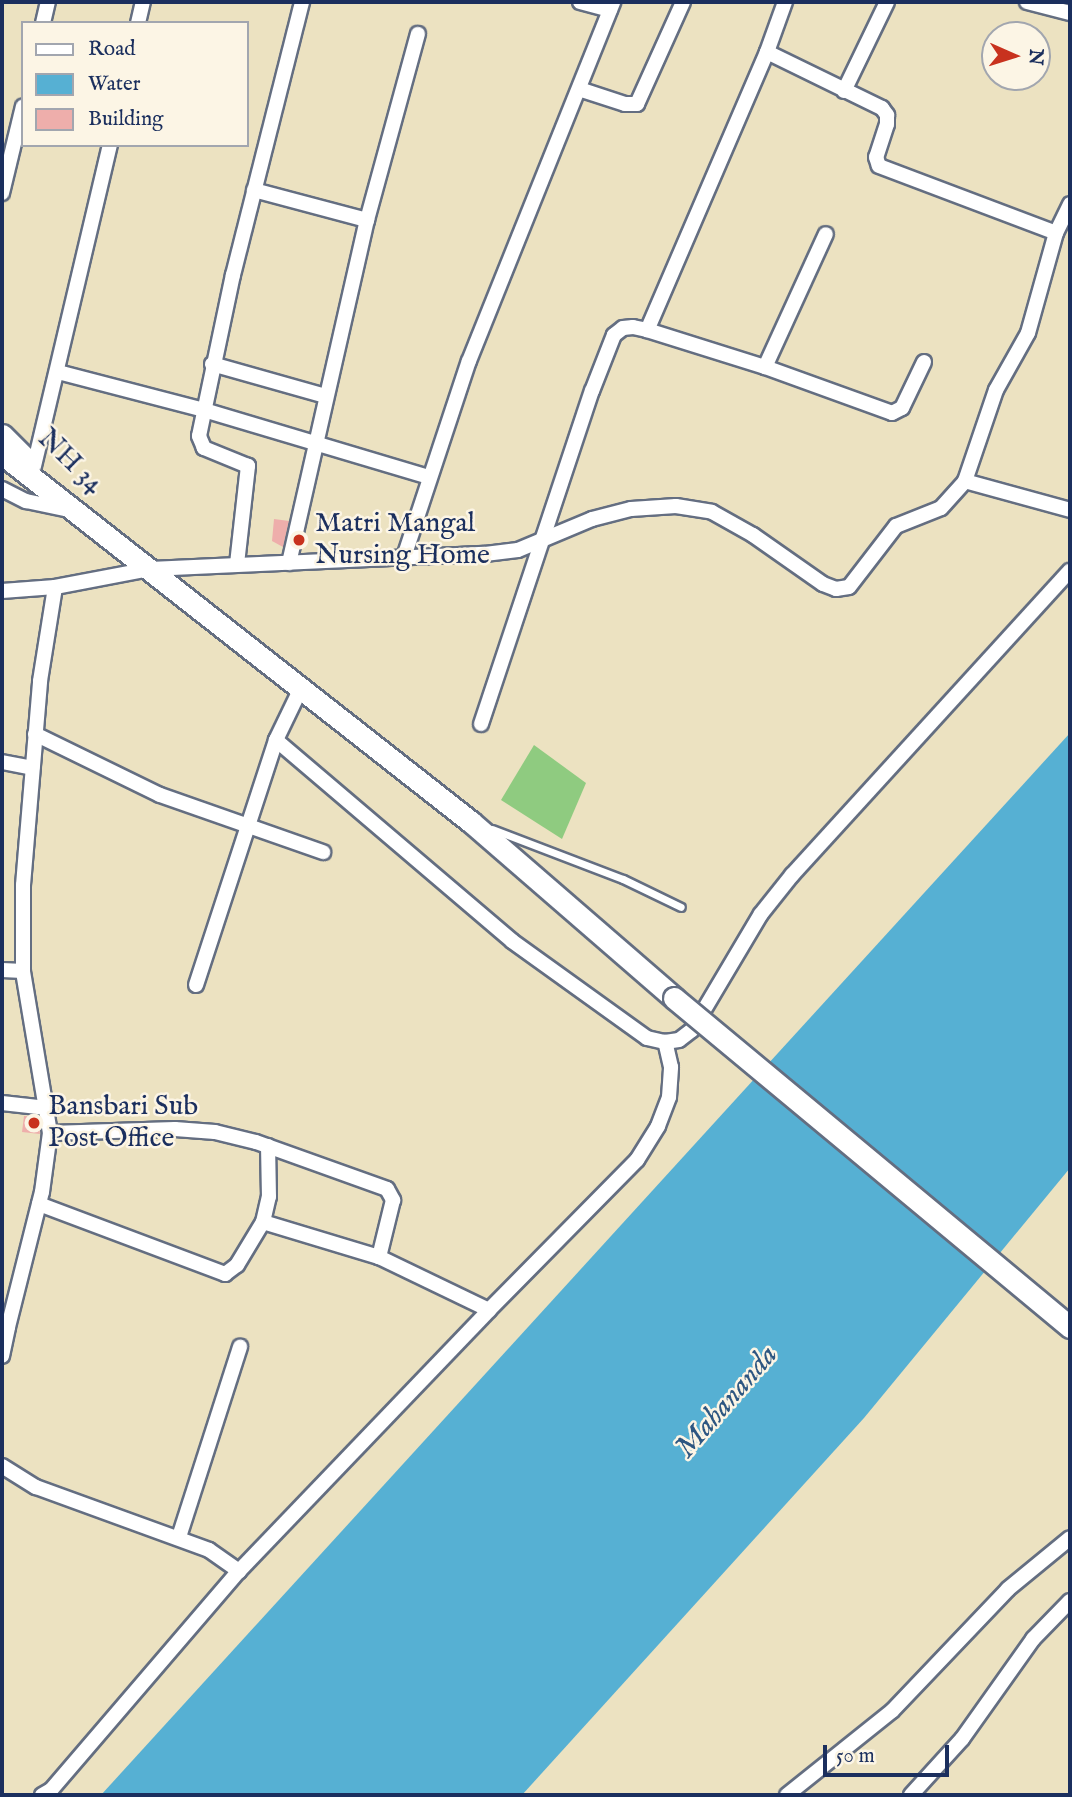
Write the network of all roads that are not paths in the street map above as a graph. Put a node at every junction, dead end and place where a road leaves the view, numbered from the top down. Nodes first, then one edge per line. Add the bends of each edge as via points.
1 (48, 2) edge
2 (143, 2) edge
3 (302, 2) edge
4 (580, 2) edge
5 (683, 2) edge
6 (785, 2) edge
7 (887, 2) edge
8 (1027, 2) edge
9 (612, 6) edge
10 (1070, 13) edge
11 (43, 21) edge
12 (138, 21) edge
13 (418, 34) dead end
14 (767, 52) junction
15 (579, 89) junction
16 (844, 92) junction
17 (21, 114) edge
18 (110, 147) edge
19 (254, 190) junction
20 (2, 193) edge
21 (1070, 204) edge
22 (368, 220) junction
23 (1056, 233) junction
24 (826, 234) dead end
25 (647, 330) junction
26 (924, 362) dead end
27 (212, 365) junction
28 (765, 367) junction
29 (58, 372) junction
30 (326, 397) junction
31 (204, 410) junction
32 (2, 435) edge
33 (316, 442) junction
34 (2, 454) edge
35 (34, 466) junction
36 (429, 477) junction
37 (965, 481) junction
38 (2, 489) edge
39 (1070, 510) edge
40 (76, 511) junction
41 (100, 529) junction
42 (542, 541) junction
43 (404, 557) junction
44 (289, 563) junction
45 (237, 564) junction
46 (150, 569) junction
47 (1070, 571) edge
48 (55, 587) junction
49 (2, 591) edge
50 (301, 688) junction
51 (481, 724) dead end
52 (35, 734) junction
53 (276, 740) junction
54 (2, 762) edge
55 (32, 768) junction
56 (471, 822) junction
57 (249, 826) junction
58 (323, 852) dead end
59 (681, 907) dead end
60 (2, 970) edge
61 (23, 971) junction
62 (196, 985) dead end
63 (665, 1042) junction
64 (2, 1103) edge
65 (47, 1108) junction
66 (50, 1133) junction
67 (268, 1146) junction
68 (39, 1204) junction
69 (263, 1222) junction
70 (379, 1257) junction
71 (489, 1310) junction
72 (5, 1326) edge
73 (1070, 1327) edge
74 (240, 1347) dead end
75 (2, 1356) edge
76 (2, 1466) edge
77 (179, 1538) junction
78 (1070, 1538) edge
79 (239, 1572) junction
80 (1070, 1601) edge
81 (42, 1795) edge
82 (788, 1795) edge
83 (911, 1795) edge

1 - 11 street
2 - 12 street
3 - 19 street
4 - 9 street
5 - 15 street via 637,104
6 - 14 street
7 - 16 street
8 - 10 street
9 - 15 street
13 - 22 street
14 - 16 street
14 - 25 street
15 - 36 street via 469,361
16 - 23 street via 882,108 887,115 876,157 879,166
17 - 20 street
18 - 29 street
19 - 22 street
19 - 27 street
21 - 23 street
22 - 30 street
23 - 37 street via 1028,333 996,390
24 - 28 street
25 - 28 street
25 - 42 street via 623,328 614,335
26 - 28 street via 897,413
27 - 30 street
27 - 31 street
29 - 31 street
29 - 35 street
30 - 33 street
31 - 33 street
31 - 45 street via 200,443 248,466
32 - 35 main road, NH 34
33 - 36 street
33 - 44 street
34 - 40 main road
35 - 41 main road, NH 34
36 - 43 street
37 - 39 street
37 - 42 street via 941,508 897,526 849,587 836,589 712,512 676,506 618,512
38 - 40 street via 26,501
40 - 41 main road
41 - 46 main road
42 - 43 street via 485,554
42 - 51 street
43 - 44 street
44 - 45 street
45 - 46 street
46 - 48 street
46 - 50 main road
47 - 63 street via 792,875 761,914 692,1030 679,1040
48 - 49 street
48 - 52 street
50 - 53 street
50 - 56 main road
52 - 55 street
52 - 57 street via 160,795
53 - 57 street
53 - 63 street via 512,941 648,1038
54 - 55 street
55 - 61 street via 23,885
56 - 59 lane via 579,861
56 - 73 main road, bridge via 674,999
57 - 58 street
57 - 62 street
60 - 61 street
61 - 65 street
63 - 71 street via 671,1067 669,1097 638,1160
64 - 65 street
65 - 66 street
66 - 67 street via 175,1129 215,1132
66 - 68 street
67 - 69 street via 269,1197
67 - 70 street via 387,1189 393,1200
68 - 69 street via 225,1275 237,1265
68 - 72 street
69 - 70 street
70 - 71 street
71 - 79 street
72 - 75 street
74 - 77 street
76 - 77 street via 36,1488
77 - 79 street via 209,1550
78 - 82 street via 1008,1588 892,1711
79 - 81 street
80 - 83 street via 1033,1639 962,1740

